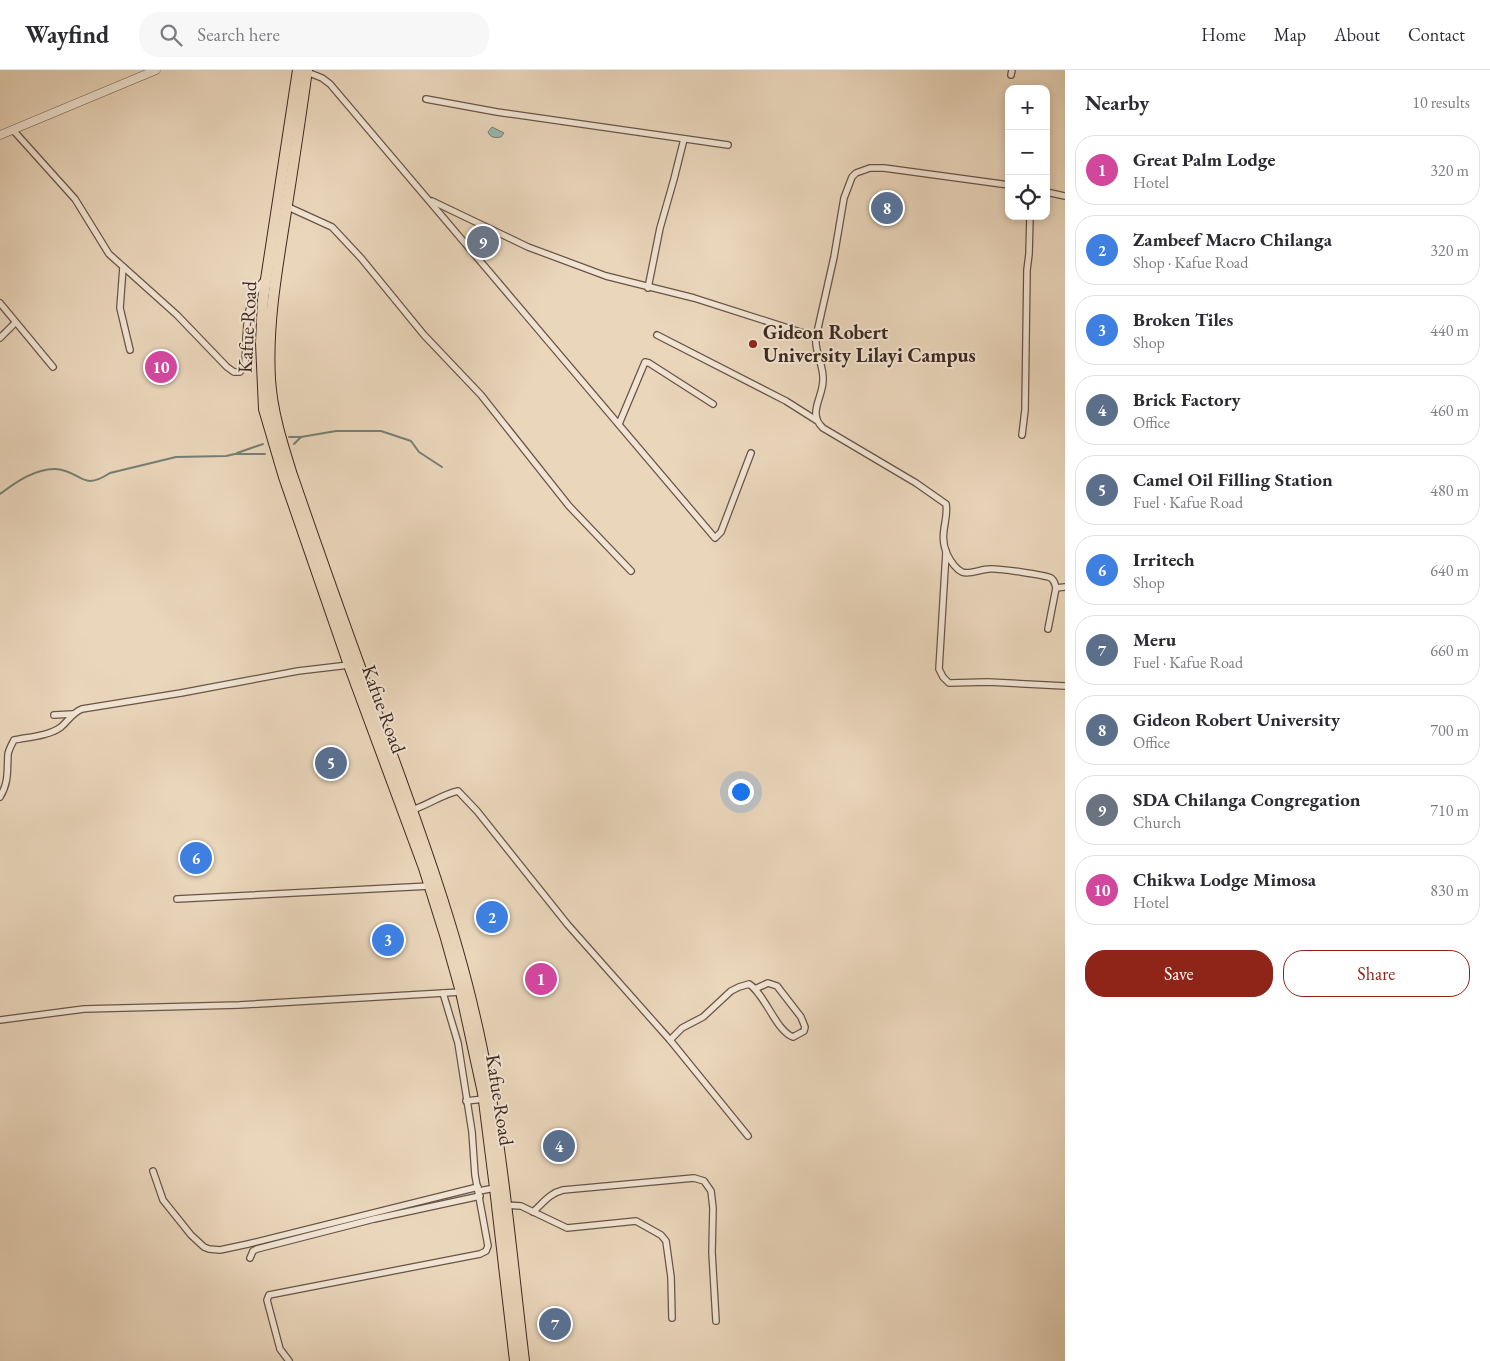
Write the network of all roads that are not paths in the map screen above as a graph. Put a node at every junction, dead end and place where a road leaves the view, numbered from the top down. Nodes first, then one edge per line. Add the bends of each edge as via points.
1 (156, 70) edge
2 (304, 71) edge
3 (426, 99) dead end
4 (13, 130) junction
5 (0, 136) edge
6 (684, 139) junction
7 (728, 145) dead end
8 (1005, 184) edge
9 (1050, 193) edge
10 (1065, 196) edge
11 (430, 200) junction
12 (286, 206) junction
13 (1030, 220) edge
14 (123, 266) junction
15 (266, 277) junction
16 (648, 288) junction
17 (0, 303) edge
18 (16, 323) junction
19 (657, 334) dead end
20 (816, 337) junction
21 (0, 338) edge
22 (130, 350) dead end
23 (53, 367) dead end
24 (713, 404) dead end
25 (816, 420) junction
26 (619, 424) junction
27 (1022, 435) dead end
28 (751, 453) dead end
29 (946, 552) junction
30 (631, 571) dead end
31 (1065, 587) edge
32 (1056, 588) junction
33 (1048, 629) dead end
34 (349, 665) junction
35 (1065, 686) edge
36 (73, 714) junction
37 (54, 715) dead end
38 (0, 797) edge
39 (412, 810) junction
40 (430, 886) junction
41 (177, 899) dead end
42 (755, 989) junction
43 (461, 992) junction
44 (443, 993) junction
45 (0, 1020) edge
46 (670, 1040) junction
47 (484, 1099) junction
48 (466, 1101) junction
49 (748, 1136) dead end
50 (153, 1171) dead end
51 (496, 1188) junction
52 (479, 1191) junction
53 (506, 1205) junction
54 (533, 1212) junction
55 (250, 1258) dead end
56 (672, 1318) dead end
57 (716, 1321) dead end
58 (289, 1361) edge
59 (515, 1361) edge
60 (524, 1361) edge

1 - 4 street
2 - 11 street via 330,84
2 - 12 highway, Kafue Road
2 - 15 highway, Kafue Road
3 - 6 street
4 - 5 street
4 - 14 street via 75,200 109,254
6 - 7 street
6 - 16 street
8 - 20 street via 884,168 856,173 844,198
9 - 10 street
11 - 16 street via 528,247
11 - 26 street
12 - 30 street via 332,227 424,334 482,395 569,506
12 - 39 highway, Kafue Road via 270,326 270,379 276,422 295,484
13 - 27 street
14 - 15 street via 234,372 242,370 245,364 251,302
14 - 22 street via 120,308
15 - 34 highway, Kafue Road via 260,343 266,417
16 - 20 street via 694,298
17 - 18 street
18 - 21 street
18 - 23 street
19 - 25 street
20 - 25 street via 816,350 824,377
24 - 26 street via 645,362
25 - 29 street via 823,428 946,504 943,529
26 - 28 street via 715,538 721,532
29 - 32 street via 963,572 993,569 1042,575 1054,580
29 - 35 street via 940,669 943,677 950,683
31 - 32 street
32 - 33 street
34 - 36 street via 82,709
34 - 40 highway, Kafue Road
36 - 37 street
36 - 38 street via 56,730 14,740 8,752 9,772
39 - 46 street via 458,791 478,811 568,925
39 - 53 highway, Kafue Road via 448,918 474,1011 485,1059
40 - 41 street
40 - 43 highway, Kafue Road
42 - 42 street via 789,1035 793,1037 804,1031 801,1017 777,986 768,984
42 - 46 street via 749,984 738,987
43 - 44 street
43 - 47 highway, Kafue Road
44 - 45 street via 239,1005 84,1009
44 - 48 street via 458,1043
46 - 49 street
47 - 48 street
47 - 51 highway, Kafue Road
48 - 52 street
50 - 52 street via 163,1200 204,1247 215,1250
51 - 52 street
51 - 59 highway, Kafue Road
52 - 55 street via 257,1249
52 - 58 street via 488,1246 480,1254 269,1295 267,1300 280,1349
53 - 54 street via 522,1206
53 - 60 highway, Kafue Road
54 - 56 street via 567,1228 636,1222 661,1235 666,1242 671,1277
54 - 57 street via 555,1192 563,1190 694,1178 704,1181 711,1191 713,1208

